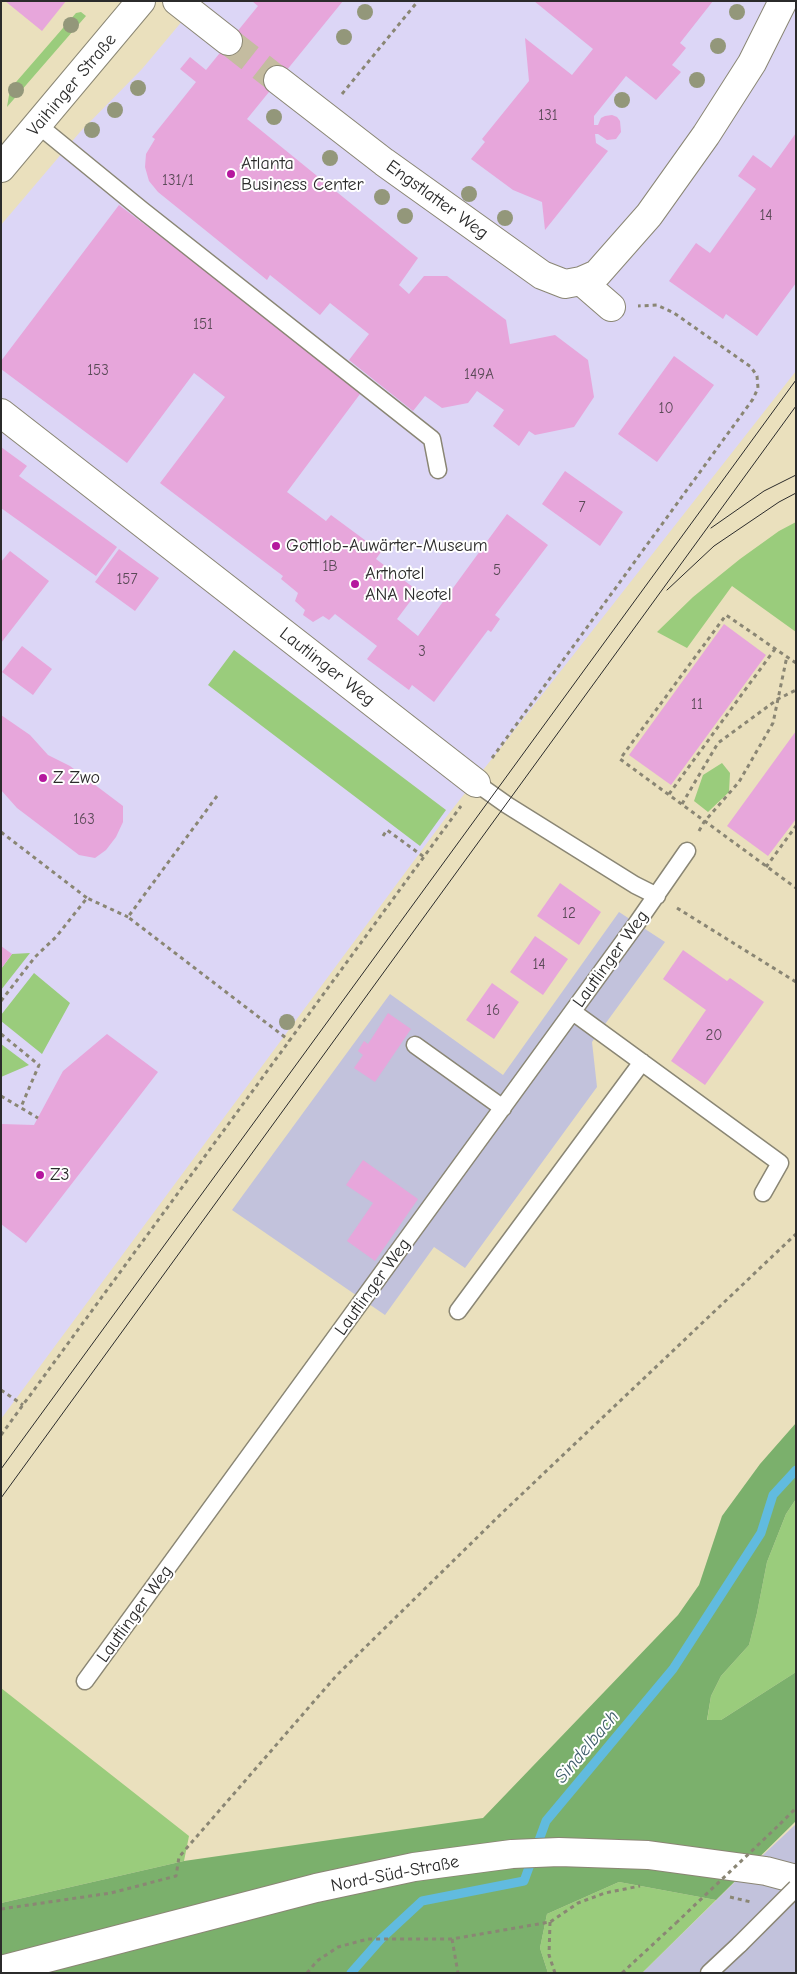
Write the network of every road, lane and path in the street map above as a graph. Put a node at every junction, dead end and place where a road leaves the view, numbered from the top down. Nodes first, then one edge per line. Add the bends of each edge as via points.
1 (142, 1) edge
2 (177, 1) edge
3 (418, 1) edge
4 (783, 1) edge
5 (228, 40) tunnel mouth
6 (278, 80) tunnel mouth
7 (324, 116) junction
8 (38, 125) junction
9 (1, 168) edge
10 (581, 282) junction
11 (610, 307) joint
12 (1, 413) edge
13 (438, 470) dead end
14 (775, 649) junction
15 (786, 656) junction
16 (796, 663) edge
17 (796, 690) edge
18 (778, 699) junction
19 (476, 783) junction
20 (669, 794) junction
21 (218, 796) dead end
22 (682, 804) junction
23 (704, 822) junction
24 (796, 826) edge
25 (1, 832) edge
26 (383, 836) dead end
27 (687, 851) joint
28 (424, 857) junction
29 (766, 867) junction
30 (796, 888) edge
31 (657, 896) junction
32 (87, 898) junction
33 (128, 917) junction
34 (796, 982) edge
35 (1, 1001) edge
36 (573, 1012) junction
37 (1, 1034) edge
38 (290, 1041) junction
39 (415, 1045) dead end
40 (642, 1062) junction
41 (1, 1096) edge
42 (21, 1106) junction
43 (503, 1108) junction
44 (38, 1118) dead end
45 (763, 1193) dead end
46 (796, 1234) edge
47 (458, 1311) dead end
48 (1, 1390) edge
49 (23, 1405) junction
50 (1, 1435) edge
51 (85, 1681) dead end
52 (796, 1808) edge
53 (796, 1879) edge
54 (647, 1886) dead end
55 (796, 1888) edge
56 (698, 1891) dead end
57 (717, 1895) dead end
58 (726, 1896) dead end
59 (754, 1902) dead end
60 (1, 1909) edge
61 (550, 1922) junction
62 (452, 1939) junction
63 (1, 1970) edge
64 (718, 1971) edge
65 (307, 1973) edge
66 (458, 1973) edge
67 (555, 1973) edge
68 (622, 1973) edge

1 - 8 street, Vaihinger Straße
2 - 5 street
3 - 7 path
4 - 10 street via 752,63 649,215 597,274
6 - 7 street, Engstlatter Weg
7 - 10 street, Engstlatter Weg via 542,275 565,284
8 - 9 street, Vaihinger Straße
8 - 13 lane via 432,439
10 - 11 street
11 - 19 path via 657,305 674,313 751,367 757,376 758,388
12 - 19 street, Lautlinger Weg
14 - 15 path
14 - 20 path
14 - 20 path via 726,615 620,759
15 - 16 path
15 - 18 path
17 - 18 path
18 - 22 path via 718,743
18 - 23 path via 773,723 739,782
19 - 28 path
19 - 31 lane, Lautlinger Weg
20 - 22 path
21 - 33 path
22 - 23 path
23 - 27 path
23 - 29 path
24 - 29 path
25 - 32 path
26 - 28 path via 387,830
27 - 31 lane
28 - 38 path
29 - 30 path
31 - 34 path
31 - 36 lane, Lautlinger Weg
32 - 33 path
32 - 35 path
33 - 38 path
36 - 40 lane
36 - 43 lane, Lautlinger Weg
37 - 42 path via 39,1064
38 - 49 path
39 - 43 lane
40 - 45 lane via 780,1163
40 - 47 lane
41 - 42 path
42 - 44 path
43 - 51 lane, Lautlinger Weg
46 - 60 path via 336,1676 179,1858 176,1876 111,1893
48 - 49 path
49 - 50 path
52 - 68 path, bridge
53 - 63 street, Nord-Süd-Straße via 766,1871 648,1854 512,1854 414,1868 316,1888
54 - 61 path via 605,1892 578,1903
55 - 64 lane, bridge
56 - 57 path
58 - 59 path
61 - 62 path
61 - 67 path via 549,1955
62 - 65 path via 368,1939 338,1947 317,1961
62 - 66 path

